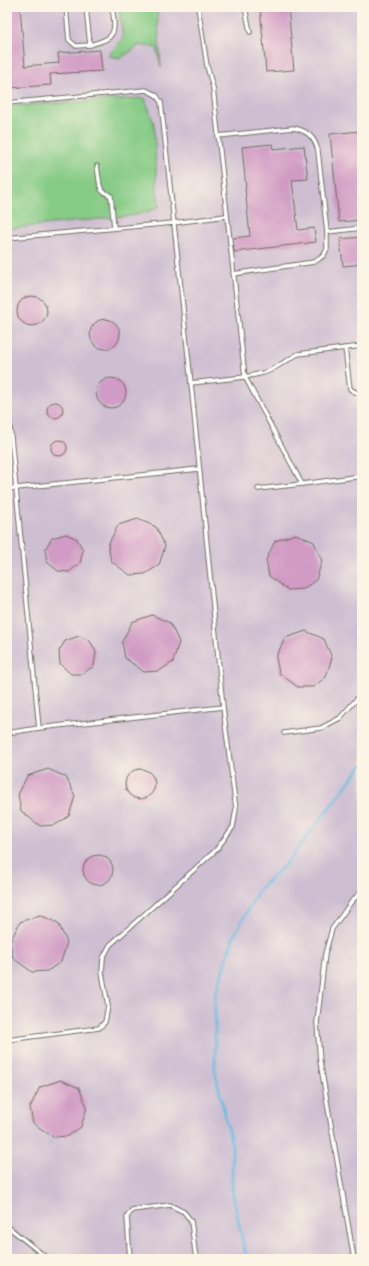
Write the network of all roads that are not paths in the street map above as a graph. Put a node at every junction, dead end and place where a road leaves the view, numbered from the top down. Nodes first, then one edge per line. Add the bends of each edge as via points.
1 (66, 7) edge
2 (86, 7) edge
3 (111, 7) edge
4 (198, 7) edge
5 (245, 7) edge
6 (250, 32) dead end
7 (90, 45) junction
8 (7, 103) edge
9 (218, 136) junction
10 (97, 166) dead end
11 (226, 216) junction
12 (173, 223) junction
13 (114, 228) junction
14 (362, 228) edge
15 (327, 232) junction
16 (7, 238) edge
17 (233, 274) junction
18 (362, 346) edge
19 (345, 348) junction
20 (245, 377) junction
21 (191, 383) junction
22 (362, 392) edge
23 (7, 395) edge
24 (199, 469) junction
25 (361, 476) edge
26 (302, 484) junction
27 (15, 488) junction
28 (362, 488) edge
29 (7, 489) edge
30 (258, 489) dead end
31 (362, 692) edge
32 (223, 707) junction
33 (39, 728) junction
34 (284, 732) dead end
35 (7, 733) edge
36 (362, 891) edge
37 (7, 1040) edge
38 (7, 1226) edge
39 (48, 1259) edge
40 (130, 1259) edge
41 (196, 1259) edge
42 (354, 1259) edge

1 - 7 lane via 69,40 76,46
2 - 7 lane
3 - 7 lane via 115,30 107,39
4 - 9 lane via 213,88
5 - 6 lane
8 - 12 lane via 146,90 156,95 161,102
9 - 11 lane
9 - 15 lane via 293,128 301,129 313,138 318,151
10 - 13 lane via 102,191 111,196
11 - 12 lane
11 - 17 lane
12 - 13 lane
12 - 21 lane
13 - 16 lane
14 - 15 lane
15 - 17 lane via 327,249 324,255 314,262
17 - 20 lane
18 - 19 lane
19 - 20 lane via 298,354 271,370
19 - 22 lane via 350,389 357,393
20 - 21 lane
20 - 26 lane
21 - 24 lane
23 - 27 lane
24 - 27 lane
24 - 32 lane
25 - 26 lane
25 - 28 lane
26 - 30 lane
27 - 29 lane
27 - 33 lane
31 - 34 lane via 340,718 321,728
32 - 33 lane
32 - 37 lane via 236,809 233,827 216,850 110,945 104,958 102,972 108,1006 105,1022 99,1028
33 - 35 lane
36 - 42 lane via 332,929 325,954 316,1023 320,1061
38 - 39 lane
40 - 41 lane via 127,1217 132,1210 170,1205 184,1212 191,1221

